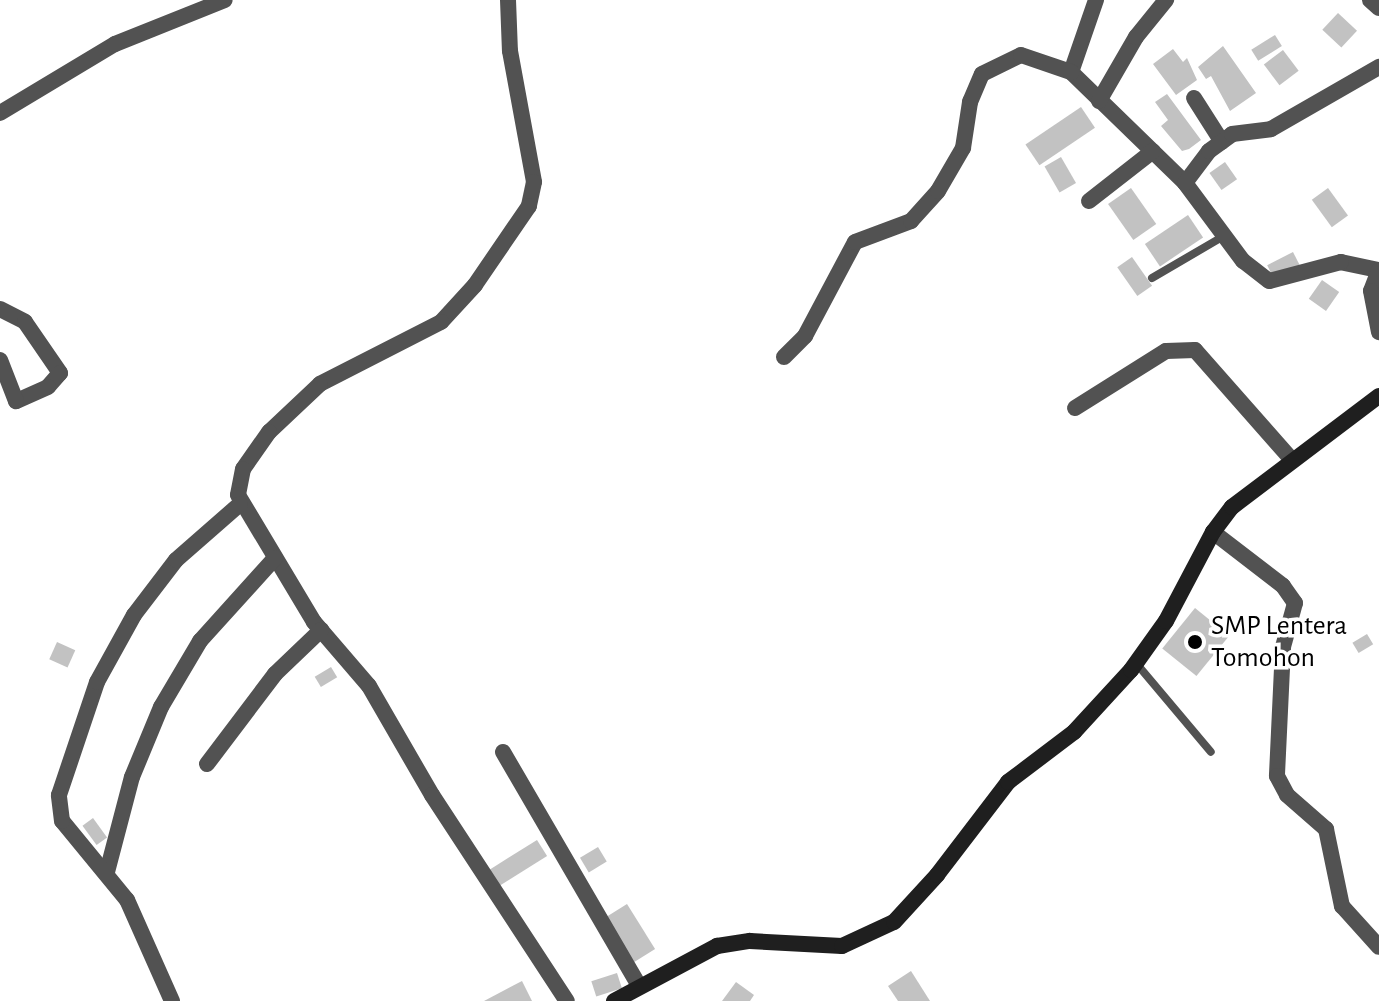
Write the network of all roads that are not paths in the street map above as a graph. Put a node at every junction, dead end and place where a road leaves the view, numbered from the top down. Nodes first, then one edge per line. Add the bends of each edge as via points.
1 (225, 0) edge
2 (508, 0) edge
3 (1096, 0) edge
4 (1166, 0) edge
5 (1370, 0) edge
6 (1379, 8) edge
7 (1379, 67) edge
8 (1071, 72) junction
9 (1194, 98) dead end
10 (1099, 101) junction
11 (0, 113) edge
12 (1222, 142) junction
13 (1153, 151) junction
14 (1185, 183) junction
15 (1089, 201) dead end
16 (1224, 236) junction
17 (1378, 270) edge
18 (1152, 278) dead end
19 (0, 309) edge
20 (1379, 332) edge
21 (784, 357) dead end
22 (0, 360) edge
23 (1379, 396) edge
24 (1075, 408) dead end
25 (1291, 459) junction
26 (240, 504) junction
27 (1213, 532) junction
28 (275, 558) junction
29 (321, 630) junction
30 (1136, 663) junction
31 (503, 752) dead end
32 (1211, 752) dead end
33 (207, 764) dead end
34 (107, 872) junction
35 (1379, 947) edge
36 (638, 984) junction
37 (172, 1001) edge
38 (567, 1001) edge
39 (614, 1001) edge

1 - 11 street via 115,44
2 - 26 street via 510,51 534,182 529,206 475,285 441,322 320,384 269,432 243,469
3 - 8 street
4 - 10 street via 1136,37
5 - 6 street
7 - 12 street via 1271,129 1232,134
8 - 10 street
8 - 21 street via 1021,55 982,74 970,102 963,148 938,191 911,221 855,242 805,336
9 - 12 street
10 - 13 street
12 - 14 street
13 - 14 street
13 - 15 street
14 - 16 street
16 - 17 street via 1249,268 1273,283 1341,262
16 - 18 lane
17 - 20 street via 1371,291
19 - 22 street via 25,322 60,373 48,387 16,401
23 - 25 main road
24 - 25 street via 1166,351 1195,350
25 - 27 main road via 1232,507
26 - 28 street
26 - 34 street via 176,560 134,615 84,714 58,808 66,827
27 - 30 main road via 1166,621
27 - 35 street via 1283,586 1295,603 1283,647 1277,776 1287,795 1326,829 1342,906
28 - 29 street
28 - 34 street via 200,641 161,707 132,777
29 - 33 street via 275,674
29 - 38 street via 369,686 446,817
30 - 32 lane
30 - 36 main road via 1074,732 1008,782 927,887 877,934 842,946 736,941
31 - 36 street
34 - 37 street via 127,900
36 - 39 main road

